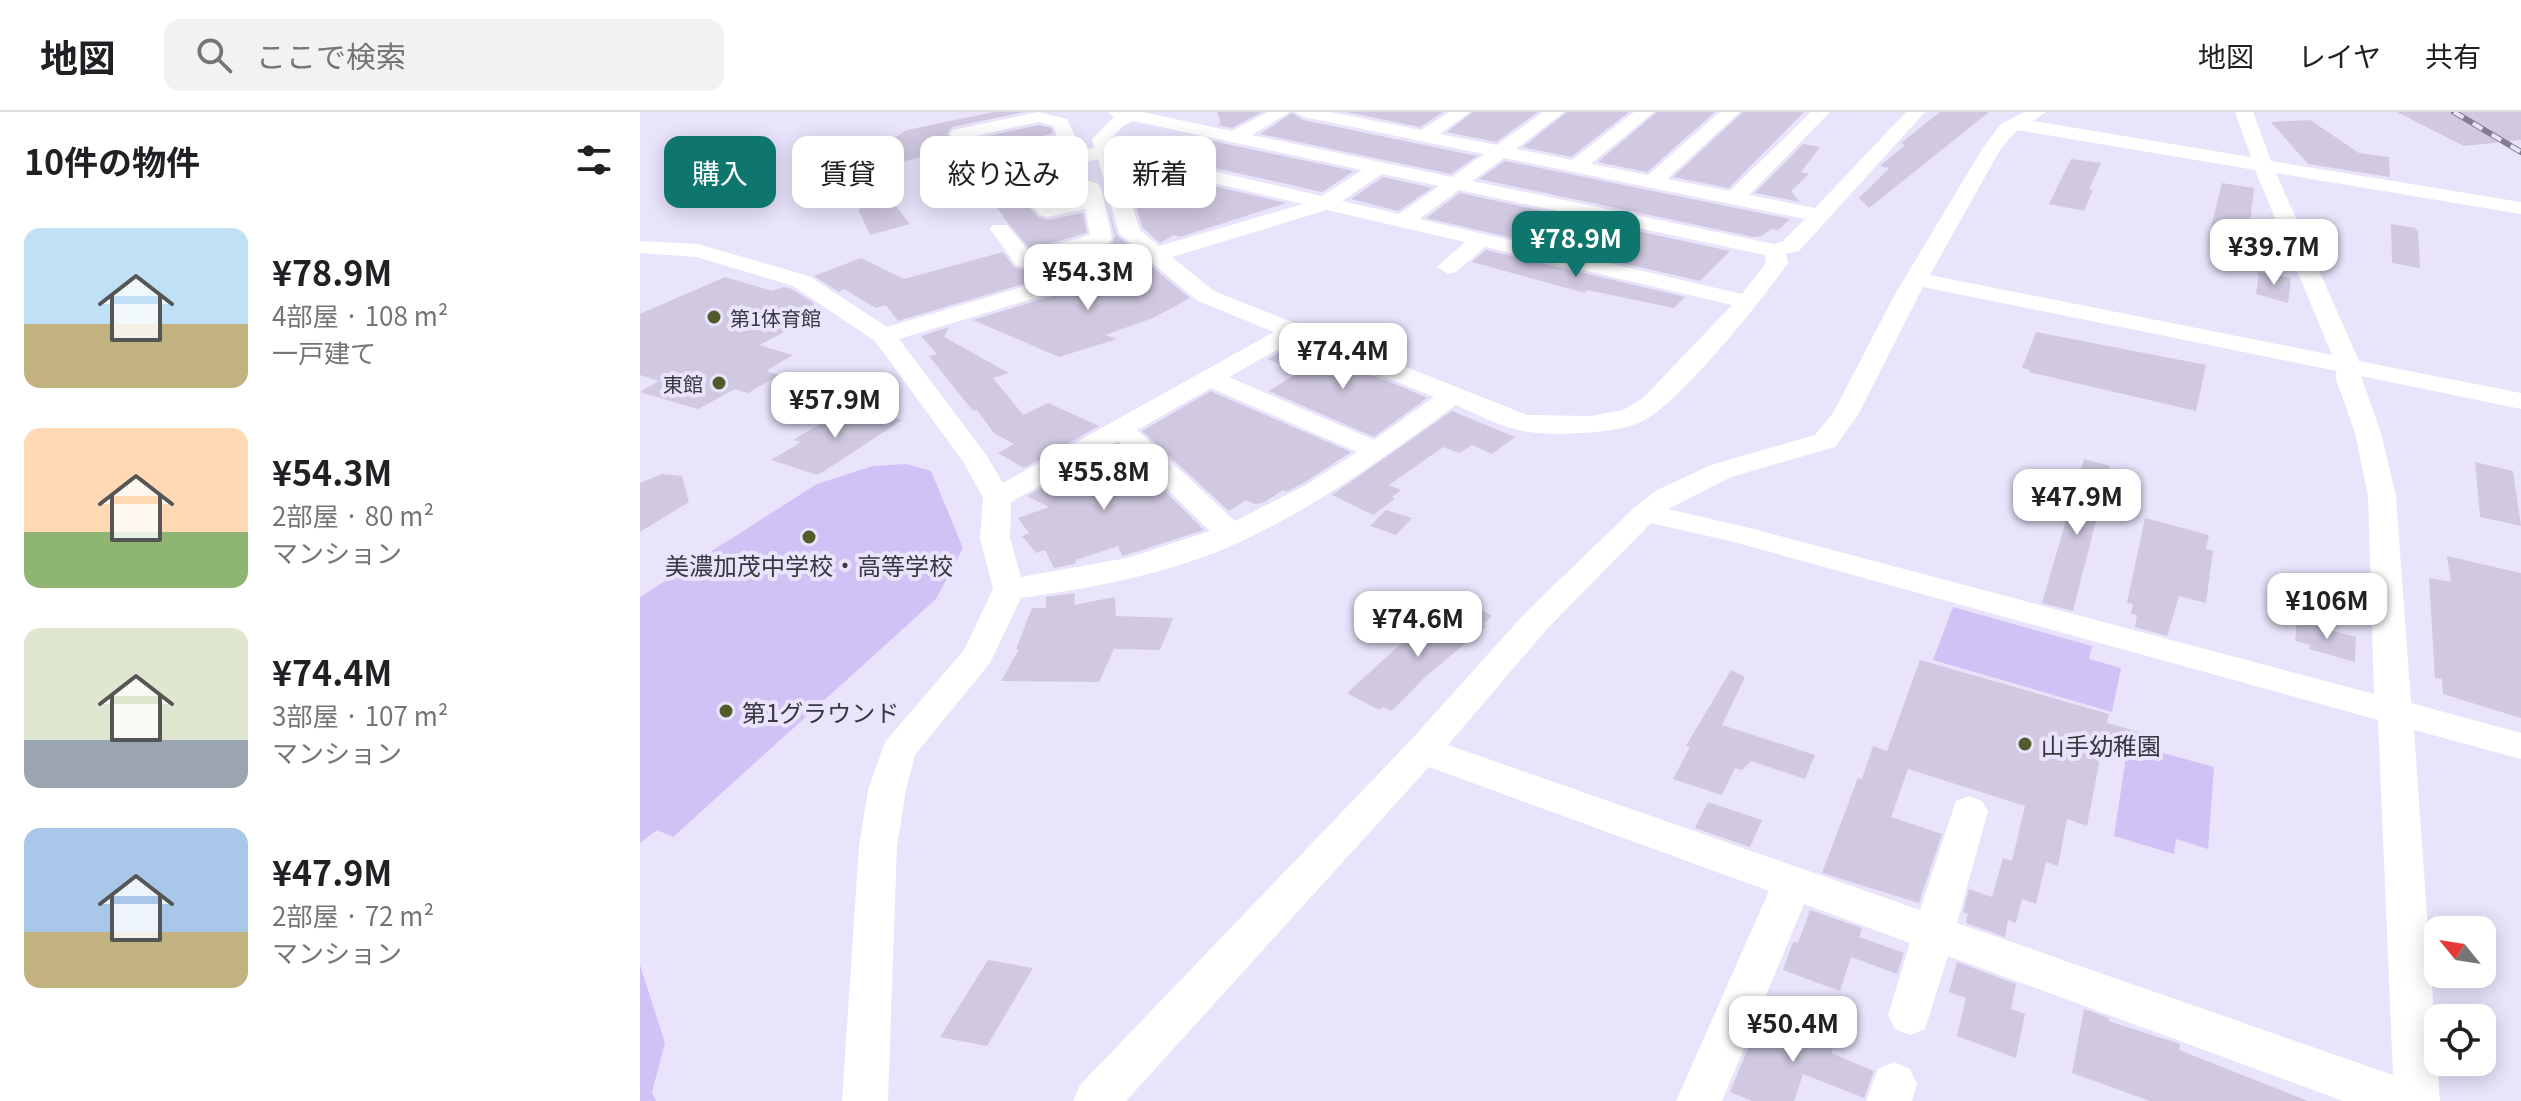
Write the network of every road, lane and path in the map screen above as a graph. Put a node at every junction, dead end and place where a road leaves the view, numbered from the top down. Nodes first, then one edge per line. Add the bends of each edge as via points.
1 (1281, 112) edge
2 (1304, 112) edge
3 (1461, 112) edge
4 (1555, 112) edge
5 (1645, 112) edge
6 (1731, 112) edge
7 (1821, 112) edge
8 (1916, 112) edge
9 (2037, 112) edge
10 (2244, 112) edge
11 (1124, 114) edge
12 (1362, 117) edge
13 (2015, 124) junction
14 (1424, 136) junction
15 (1234, 137) junction
16 (1104, 146) edge
17 (1501, 151) junction
18 (1104, 152) edge
19 (998, 159) joint
20 (2263, 165) junction
21 (1576, 166) junction
22 (1378, 168) junction
23 (1216, 178) edge
24 (1652, 182) junction
25 (1453, 184) junction
26 (1735, 198) junction
27 (1093, 201) junction
28 (1088, 202) edge
29 (1324, 204) junction
30 (1123, 208) edge
31 (2521, 208) edge
32 (1818, 215) junction
33 (1403, 221) junction
34 (1000, 229) dead end
35 (1480, 240) junction
36 (640, 247) edge
37 (1775, 251) junction
38 (1154, 255) junction
39 (1448, 267) dead end
40 (1918, 279) junction
41 (1748, 302) junction
42 (1291, 332) junction
43 (884, 336) junction
44 (2350, 368) junction
45 (1210, 378) junction
46 (1452, 396) junction
47 (2521, 401) edge
48 (1121, 429) junction
49 (1374, 450) junction
50 (997, 498) junction
51 (1645, 513) junction
52 (1232, 535) junction
53 (1009, 589) junction
54 (2395, 710) junction
55 (2521, 746) edge
56 (1423, 750) junction
57 (1969, 811) dead end
58 (1792, 885) junction
59 (1933, 934) junction
60 (1910, 1015) dead end
61 (865, 1101) edge
62 (1096, 1101) edge
63 (1699, 1101) edge
64 (2403, 1101) edge
65 (2417, 1101) edge

1 - 15 street
2 - 12 street
3 - 14 street
4 - 17 street
5 - 21 street
6 - 24 street
7 - 26 street
8 - 32 street
9 - 13 street
10 - 20 street
11 - 15 street
11 - 16 street via 1101,139
12 - 14 street
13 - 20 street
13 - 40 street via 1991,149
14 - 17 street
15 - 22 street
17 - 21 street
17 - 25 street
18 - 27 street via 1077,157 1063,166 1062,178 1091,188
19 - 19 street via 959,134 1040,117 1061,123 1067,138
20 - 31 street
20 - 44 street
21 - 24 street
22 - 25 street
22 - 29 street
23 - 29 street
24 - 26 street
25 - 33 street
25 - 37 street
26 - 32 street
27 - 28 street
27 - 34 street via 1101,238 1024,260
29 - 33 street
29 - 38 street
30 - 38 street via 1130,233
32 - 37 street via 1791,246
33 - 35 street
35 - 39 street
35 - 41 street
36 - 43 street via 698,251 801,281
37 - 41 street via 1777,263
38 - 42 street via 1206,296
38 - 43 street
40 - 44 street
40 - 51 street via 1845,415 1825,441 1721,471 1667,496
41 - 46 street via 1652,404 1631,417 1590,424 1523,423
42 - 45 street
42 - 46 street
43 - 50 street via 977,462
44 - 47 street
44 - 54 street via 2382,496
45 - 48 street
45 - 49 street
46 - 49 street
48 - 50 street
48 - 52 street
49 - 52 street via 1319,489
50 - 53 street via 995,538
51 - 54 street
51 - 56 street via 1536,621
52 - 53 street via 1144,566
53 - 61 street via 978,655 898,751 887,790 878,846
54 - 55 street
54 - 65 street
56 - 58 street
56 - 62 street
57 - 59 street
58 - 59 street
58 - 63 street
59 - 60 street
59 - 64 street

